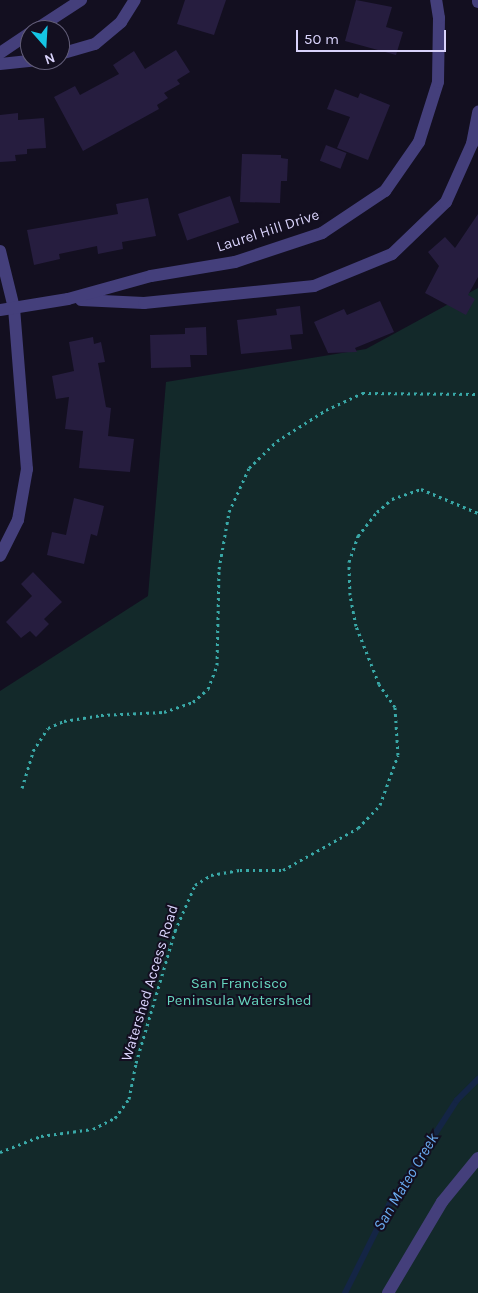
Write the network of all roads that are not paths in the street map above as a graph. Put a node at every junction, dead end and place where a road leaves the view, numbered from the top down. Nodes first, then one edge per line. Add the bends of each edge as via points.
1 (81, 0) edge
2 (136, 0) edge
3 (436, 0) edge
4 (50, 20) edge
5 (20, 40) edge
6 (70, 51) edge
7 (0, 53) edge
8 (20, 62) edge
9 (0, 64) edge
10 (478, 112) edge
11 (0, 251) edge
12 (68, 299) junction
13 (14, 308) junction
14 (0, 310) edge
15 (0, 556) edge
16 (478, 1158) edge
17 (388, 1293) edge

1 - 4 street
2 - 6 street via 121,22 95,44
3 - 12 street, Laurel Hill Drive via 439,18 438,82 419,142 385,191 322,233 235,262 151,276
5 - 7 street
8 - 9 street
10 - 12 street, Laurel Hill Drive via 472,144 446,202 392,254 314,286 144,303
11 - 13 street
12 - 13 street, Laurel Hill Drive
13 - 14 street, Laurel Hill Drive
13 - 15 street via 27,469 18,520
16 - 17 street via 442,1202

